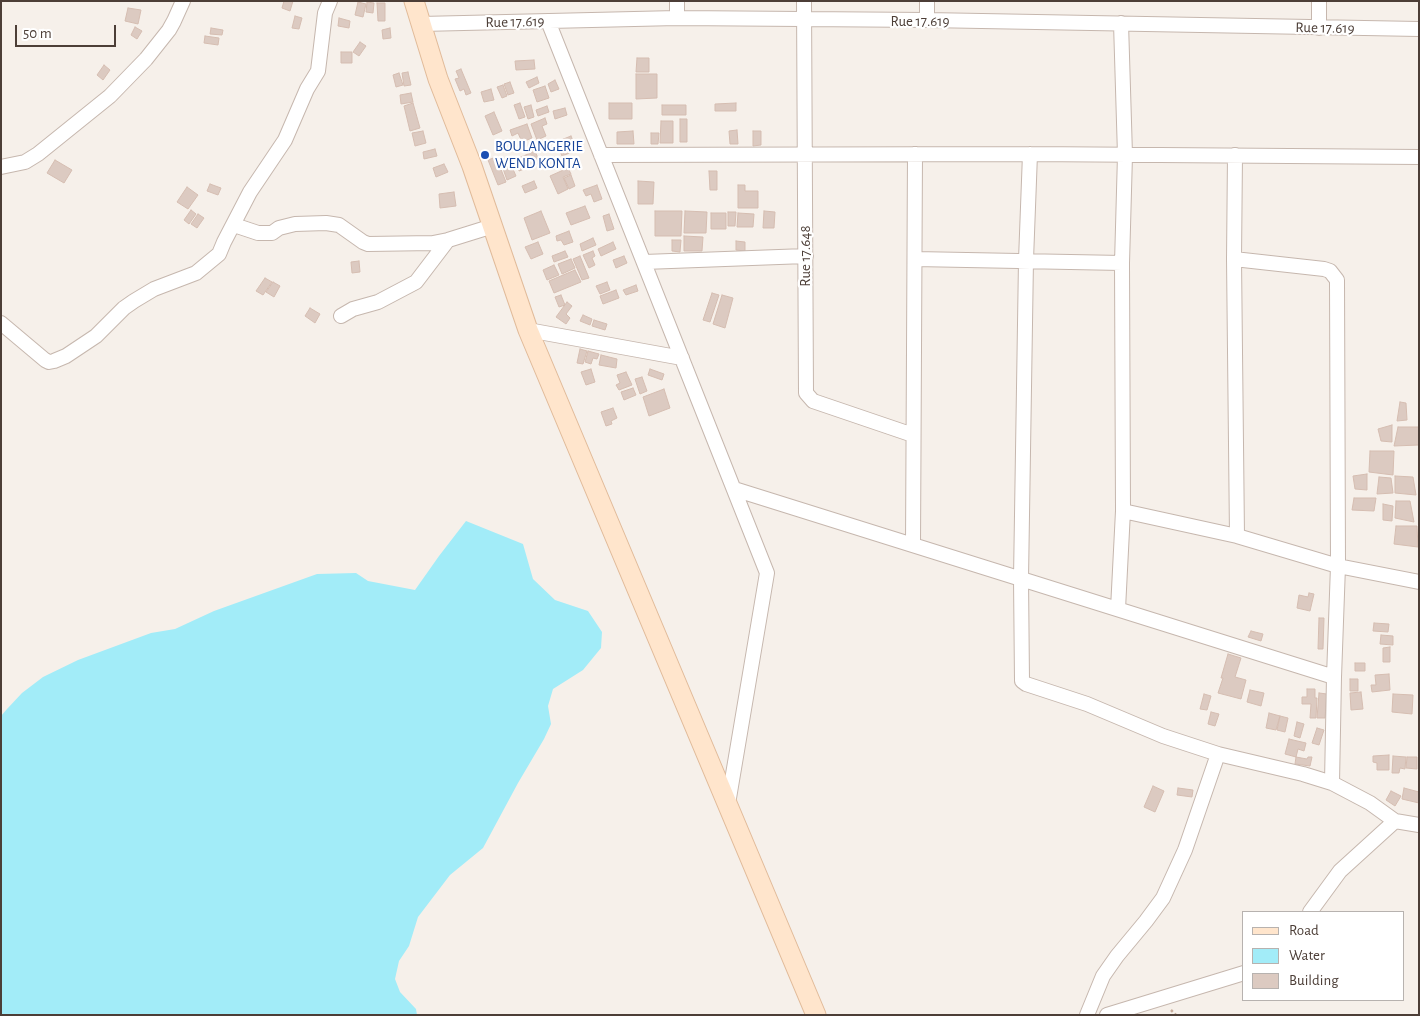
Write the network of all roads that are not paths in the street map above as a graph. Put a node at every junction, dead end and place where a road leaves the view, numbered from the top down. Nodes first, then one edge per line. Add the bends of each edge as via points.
1 (183, 1) edge
2 (330, 1) edge
3 (414, 1) edge
4 (677, 1) edge
5 (804, 1) edge
6 (928, 1) edge
7 (1319, 1) edge
8 (677, 18) junction
9 (804, 20) junction
10 (927, 20) junction
11 (548, 22) junction
12 (1121, 23) junction
13 (421, 24) junction
14 (1319, 28) junction
15 (1419, 29) edge
16 (805, 154) junction
17 (915, 154) junction
18 (1030, 154) junction
19 (1125, 154) junction
20 (601, 155) junction
21 (1235, 155) junction
22 (1419, 157) edge
23 (1, 167) edge
24 (234, 225) junction
25 (493, 226) junction
26 (448, 240) junction
27 (806, 256) junction
28 (915, 258) junction
29 (1234, 259) junction
30 (1026, 260) junction
31 (644, 262) junction
32 (1122, 263) junction
33 (341, 316) dead end
34 (1, 322) edge
35 (528, 330) junction
36 (682, 358) junction
37 (913, 435) junction
38 (734, 489) junction
39 (1123, 511) junction
40 (1237, 536) junction
41 (913, 545) junction
42 (1338, 566) junction
43 (1020, 578) junction
44 (1419, 582) edge
45 (1118, 609) junction
46 (1334, 677) junction
47 (1218, 754) junction
48 (1332, 783) junction
49 (728, 804) junction
50 (1394, 821) junction
51 (1419, 825) edge
52 (1311, 911) edge
53 (1242, 974) edge
54 (816, 1015) edge
55 (1087, 1015) edge
56 (1108, 1015) edge

1 - 23 street via 169,30 110,96 38,154 25,162
2 - 24 street via 325,13 318,70 285,140 250,192
3 - 13 street
4 - 8 street
5 - 9 street, Rue 17.648
6 - 10 street
7 - 14 street
8 - 9 street, Rue 17.619
8 - 11 street, Rue 17.619
9 - 10 street, Rue 17.619
9 - 16 street, Rue 17.648
10 - 12 street, Rue 17.619
11 - 13 street, Rue 17.619
11 - 20 street
12 - 14 street, Rue 17.619
12 - 19 street
13 - 25 street
14 - 15 street, Rue 17.619
16 - 17 street
16 - 20 street
16 - 27 street, Rue 17.648
17 - 18 street
17 - 28 street
18 - 19 street
18 - 30 street
19 - 21 street
19 - 32 street
20 - 31 street
21 - 22 street
21 - 29 street
24 - 26 street via 258,233 272,233 296,224 333,224 347,229 368,244
24 - 34 street via 219,254 211,262 196,273 134,301 96,336 60,359 45,360
25 - 26 street
25 - 35 street
26 - 33 street via 416,282 378,302 353,308
27 - 31 street
27 - 37 street, Rue 17.648 via 804,388 808,398
28 - 30 street
28 - 37 street
29 - 40 street
29 - 42 street via 1324,269 1337,280
30 - 32 street
30 - 43 street
31 - 36 street
32 - 39 street
35 - 36 street
35 - 49 street
36 - 38 street
37 - 41 street
38 - 41 street
38 - 49 street via 767,575
39 - 40 street
39 - 45 street
40 - 42 street
41 - 43 street
42 - 44 street
42 - 46 street
43 - 45 street
43 - 47 street via 1024,684 1087,704 1163,736
45 - 46 street
46 - 48 street
47 - 48 street
47 - 55 street via 1185,850 1163,898 1103,976
48 - 50 street via 1370,803
49 - 54 street
50 - 51 street
50 - 52 street via 1340,871
53 - 56 street

